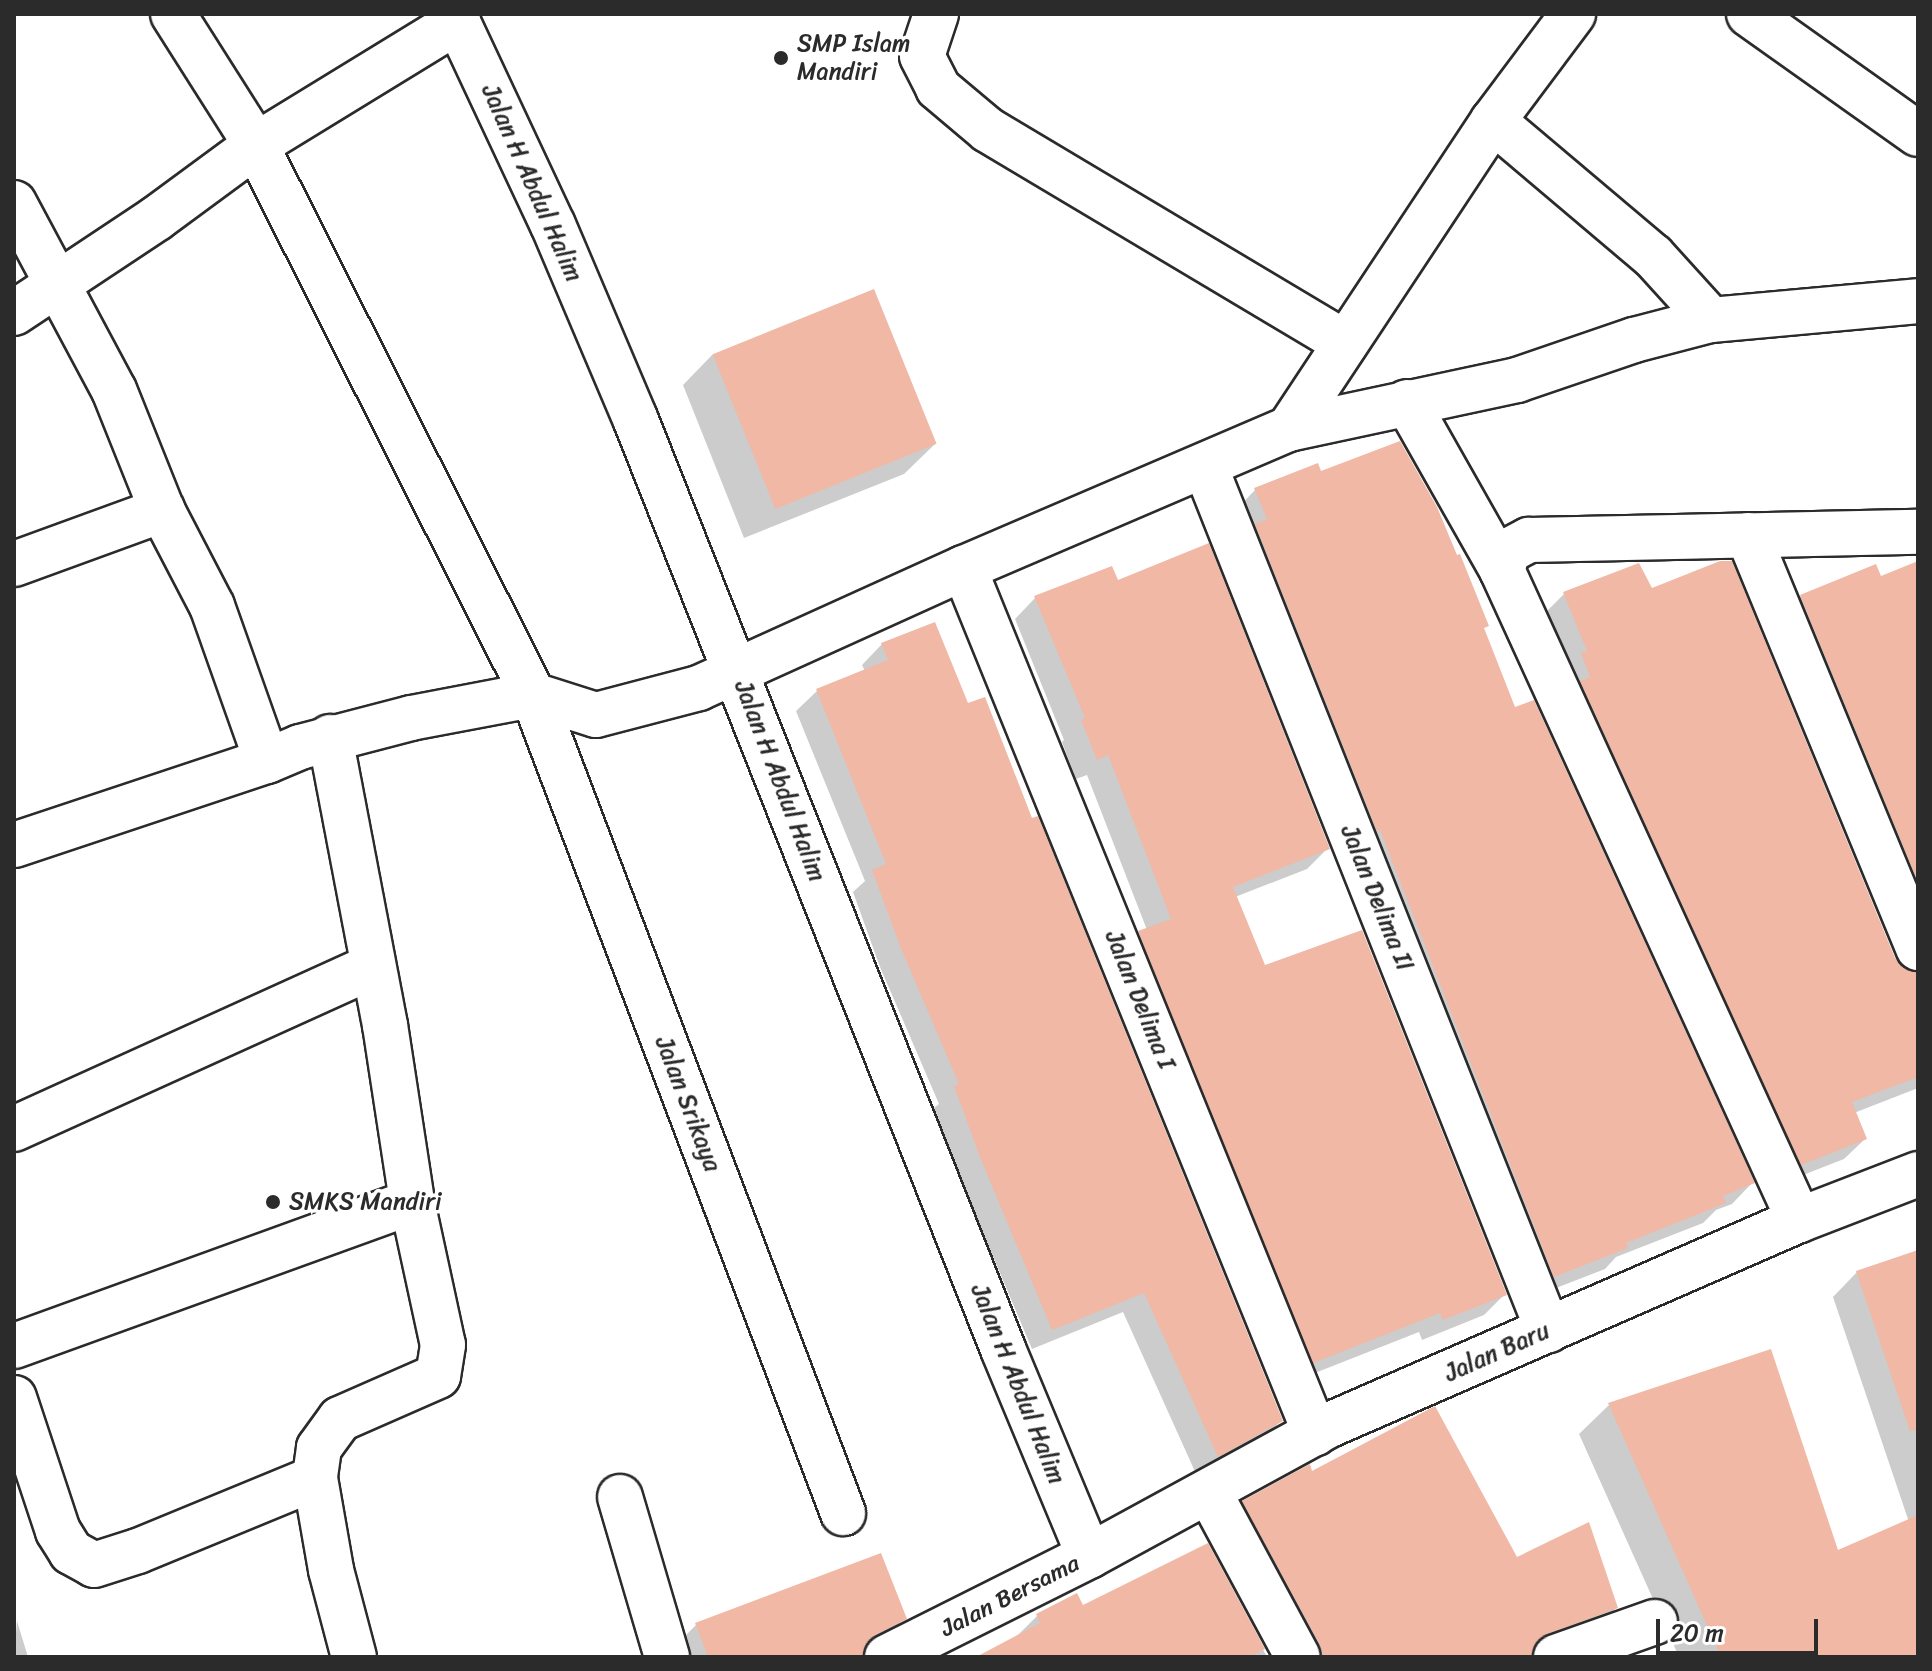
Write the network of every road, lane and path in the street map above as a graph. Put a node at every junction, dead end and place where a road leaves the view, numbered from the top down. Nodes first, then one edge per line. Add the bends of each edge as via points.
1 (173, 14) edge
2 (936, 14) edge
3 (1573, 14) edge
4 (1749, 14) edge
5 (456, 18) edge
6 (1493, 121) junction
7 (1918, 134) edge
8 (256, 145) junction
9 (14, 203) edge
10 (57, 285) junction
11 (1918, 301) edge
12 (14, 313) edge
13 (1711, 320) junction
14 (1345, 343) junction
15 (1407, 402) junction
16 (1289, 429) junction
17 (1205, 466) junction
18 (162, 510) junction
19 (1918, 532) edge
20 (1748, 535) junction
21 (14, 564) edge
22 (964, 568) junction
23 (1502, 570) junction
24 (737, 672) junction
25 (533, 695) junction
26 (330, 737) junction
27 (267, 761) junction
28 (14, 845) edge
29 (1918, 948) edge
30 (373, 966) junction
31 (14, 1129) edge
32 (1918, 1174) edge
33 (412, 1202) junction
34 (1799, 1220) junction
35 (1548, 1330) junction
36 (14, 1346) edge
37 (14, 1398) edge
38 (1315, 1433) junction
39 (315, 1478) junction
40 (1209, 1492) junction
41 (620, 1497) dead end
42 (843, 1513) dead end
43 (1089, 1556) junction
44 (1655, 1622) dead end
45 (354, 1657) edge
46 (667, 1657) edge
47 (887, 1657) edge
48 (1298, 1657) edge
49 (1556, 1657) edge

1 - 8 street, Jalan Srikaya
2 - 14 street via 922,56 938,88 988,130
3 - 6 street
4 - 7 street
5 - 8 street
5 - 24 street, Jalan H Abdul Halim via 553,225
6 - 13 street via 1653,256
6 - 14 street
8 - 10 street
8 - 25 street, Jalan Srikaya
9 - 10 street
10 - 12 street
10 - 18 street via 114,390
11 - 13 street
13 - 15 street via 1517,380
14 - 16 street
15 - 16 street
15 - 23 street
16 - 17 street
17 - 22 street
17 - 35 street, Jalan Delima II
18 - 21 street
18 - 27 street via 212,606
19 - 20 street
20 - 23 street via 1529,540 1508,551
20 - 29 street
22 - 24 street
22 - 38 street, Jalan Delima I
23 - 34 street
24 - 25 street via 699,688 596,715
24 - 43 street, Jalan H Abdul Halim
25 - 26 street
25 - 42 street, Jalan Srikaya
26 - 27 street
26 - 30 street
27 - 28 street
30 - 31 street
30 - 33 street
32 - 34 street, Jalan Baru
33 - 36 street
33 - 39 street via 443,1345 442,1365 438,1376 340,1419 319,1448
34 - 35 street, Jalan Baru
35 - 38 street, Jalan Baru
37 - 39 street via 58,1531 71,1552 94,1565
38 - 40 street, Jalan Baru
39 - 45 street
40 - 43 street, Jalan Baru
40 - 48 street
41 - 46 street
43 - 47 street, Jalan Bersama
44 - 49 street

